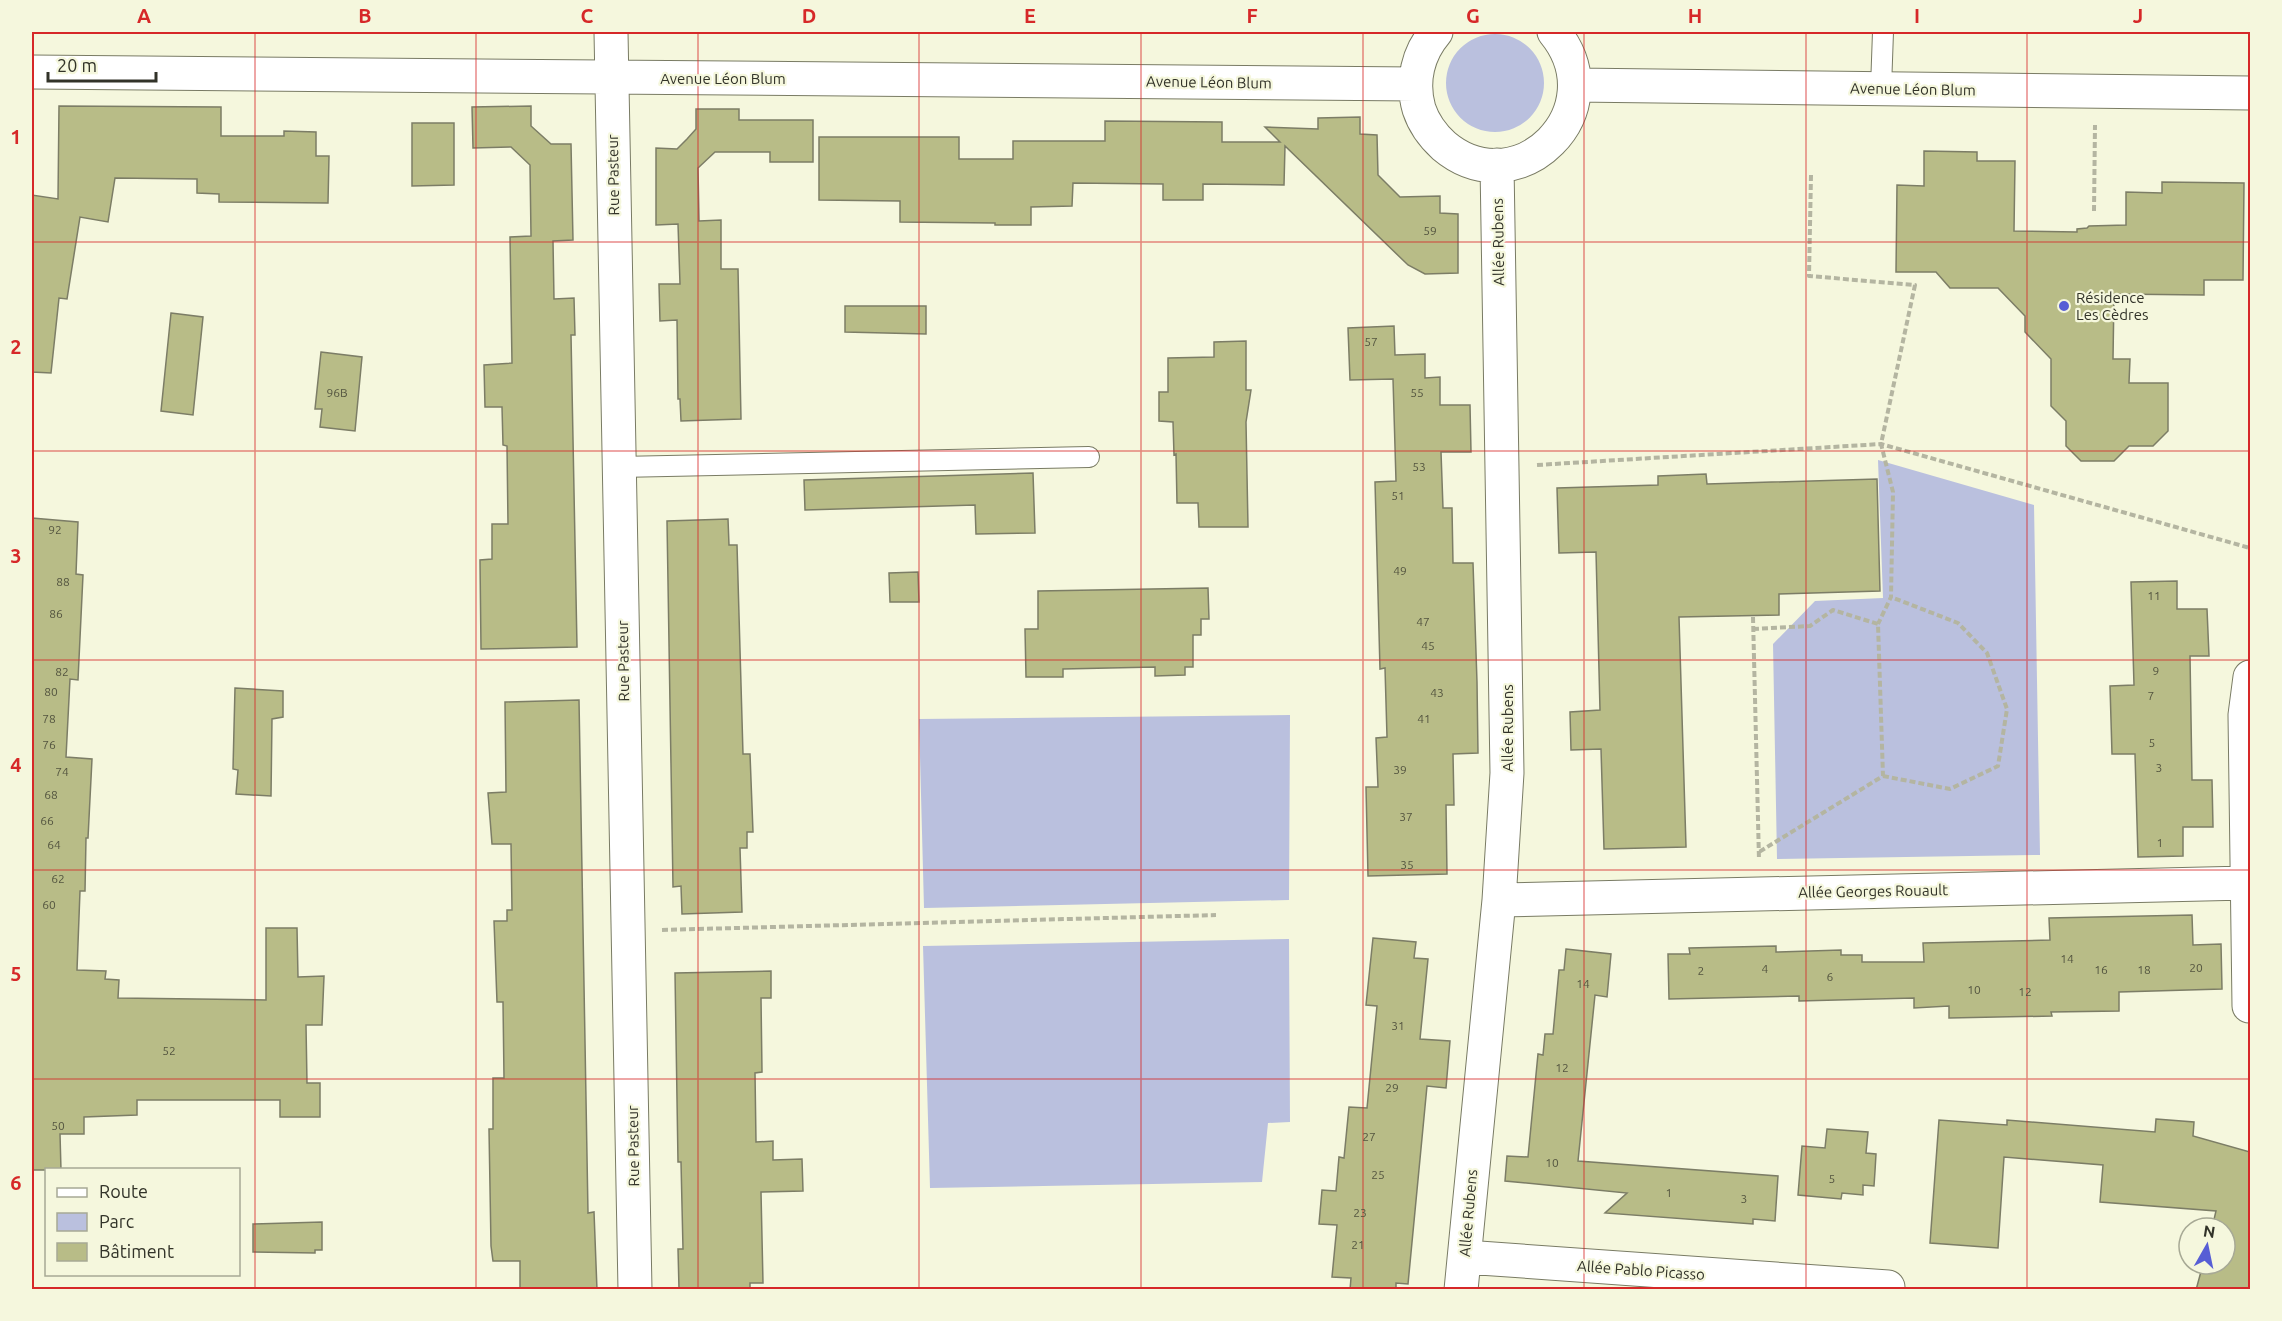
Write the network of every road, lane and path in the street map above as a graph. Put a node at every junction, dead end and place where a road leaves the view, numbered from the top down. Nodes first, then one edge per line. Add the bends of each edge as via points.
1 (611, 32) edge
2 (1436, 32) edge
3 (1554, 32) edge
4 (1883, 32) edge
5 (32, 72) edge
6 (611, 78) junction
7 (1415, 84) junction
8 (1575, 85) junction
9 (1881, 88) junction
10 (2096, 91) junction
11 (2250, 93) edge
12 (1497, 165) junction
13 (1811, 175) dead end
14 (2094, 211) dead end
15 (1881, 444) junction
16 (1089, 457) dead end
17 (619, 467) junction
18 (1502, 467) junction
19 (2250, 548) edge
20 (1891, 597) junction
21 (1753, 617) dead end
22 (1878, 624) junction
23 (1753, 629) junction
24 (2250, 677) edge
25 (1883, 776) junction
26 (1759, 852) junction
27 (2247, 883) junction
28 (1761, 894) junction
29 (1498, 900) junction
30 (1216, 915) dead end
31 (628, 931) junction
32 (2249, 1006) edge
33 (1465, 1257) junction
34 (1888, 1287) dead end
35 (635, 1290) edge
36 (1461, 1290) edge

1 - 6 street, Rue Pasteur
2 - 7 street via 1421,54
3 - 8 street via 1569,54
4 - 9 lane
5 - 6 street, Avenue Léon Blum
6 - 7 street, Avenue Léon Blum
6 - 17 street, Rue Pasteur
7 - 12 street via 1421,115 1439,141 1466,159
8 - 9 street, Avenue Léon Blum
8 - 12 street via 1569,115 1552,141 1527,159
9 - 10 street, Avenue Léon Blum
10 - 11 street, Avenue Léon Blum
10 - 14 path
12 - 18 street, Allée Rubens
13 - 15 path via 1809,276 1915,285
15 - 18 path
15 - 19 path
15 - 20 path via 1893,492
16 - 17 lane
17 - 31 street, Rue Pasteur
18 - 29 street, Allée Rubens via 1507,762
20 - 22 path
20 - 25 path via 1958,623 1987,652 2007,709 1998,766 1950,789
21 - 23 path
22 - 23 path via 1833,610 1810,626
22 - 25 path
23 - 26 path
24 - 27 street via 2245,715
25 - 26 path
26 - 28 path
27 - 28 street, Allée Georges Rouault
27 - 32 street
28 - 29 street, Allée Georges Rouault
29 - 33 street, Allée Rubens
30 - 31 path
31 - 35 street, Rue Pasteur
33 - 34 street, Allée Pablo Picasso
33 - 36 street, Allée Rubens

